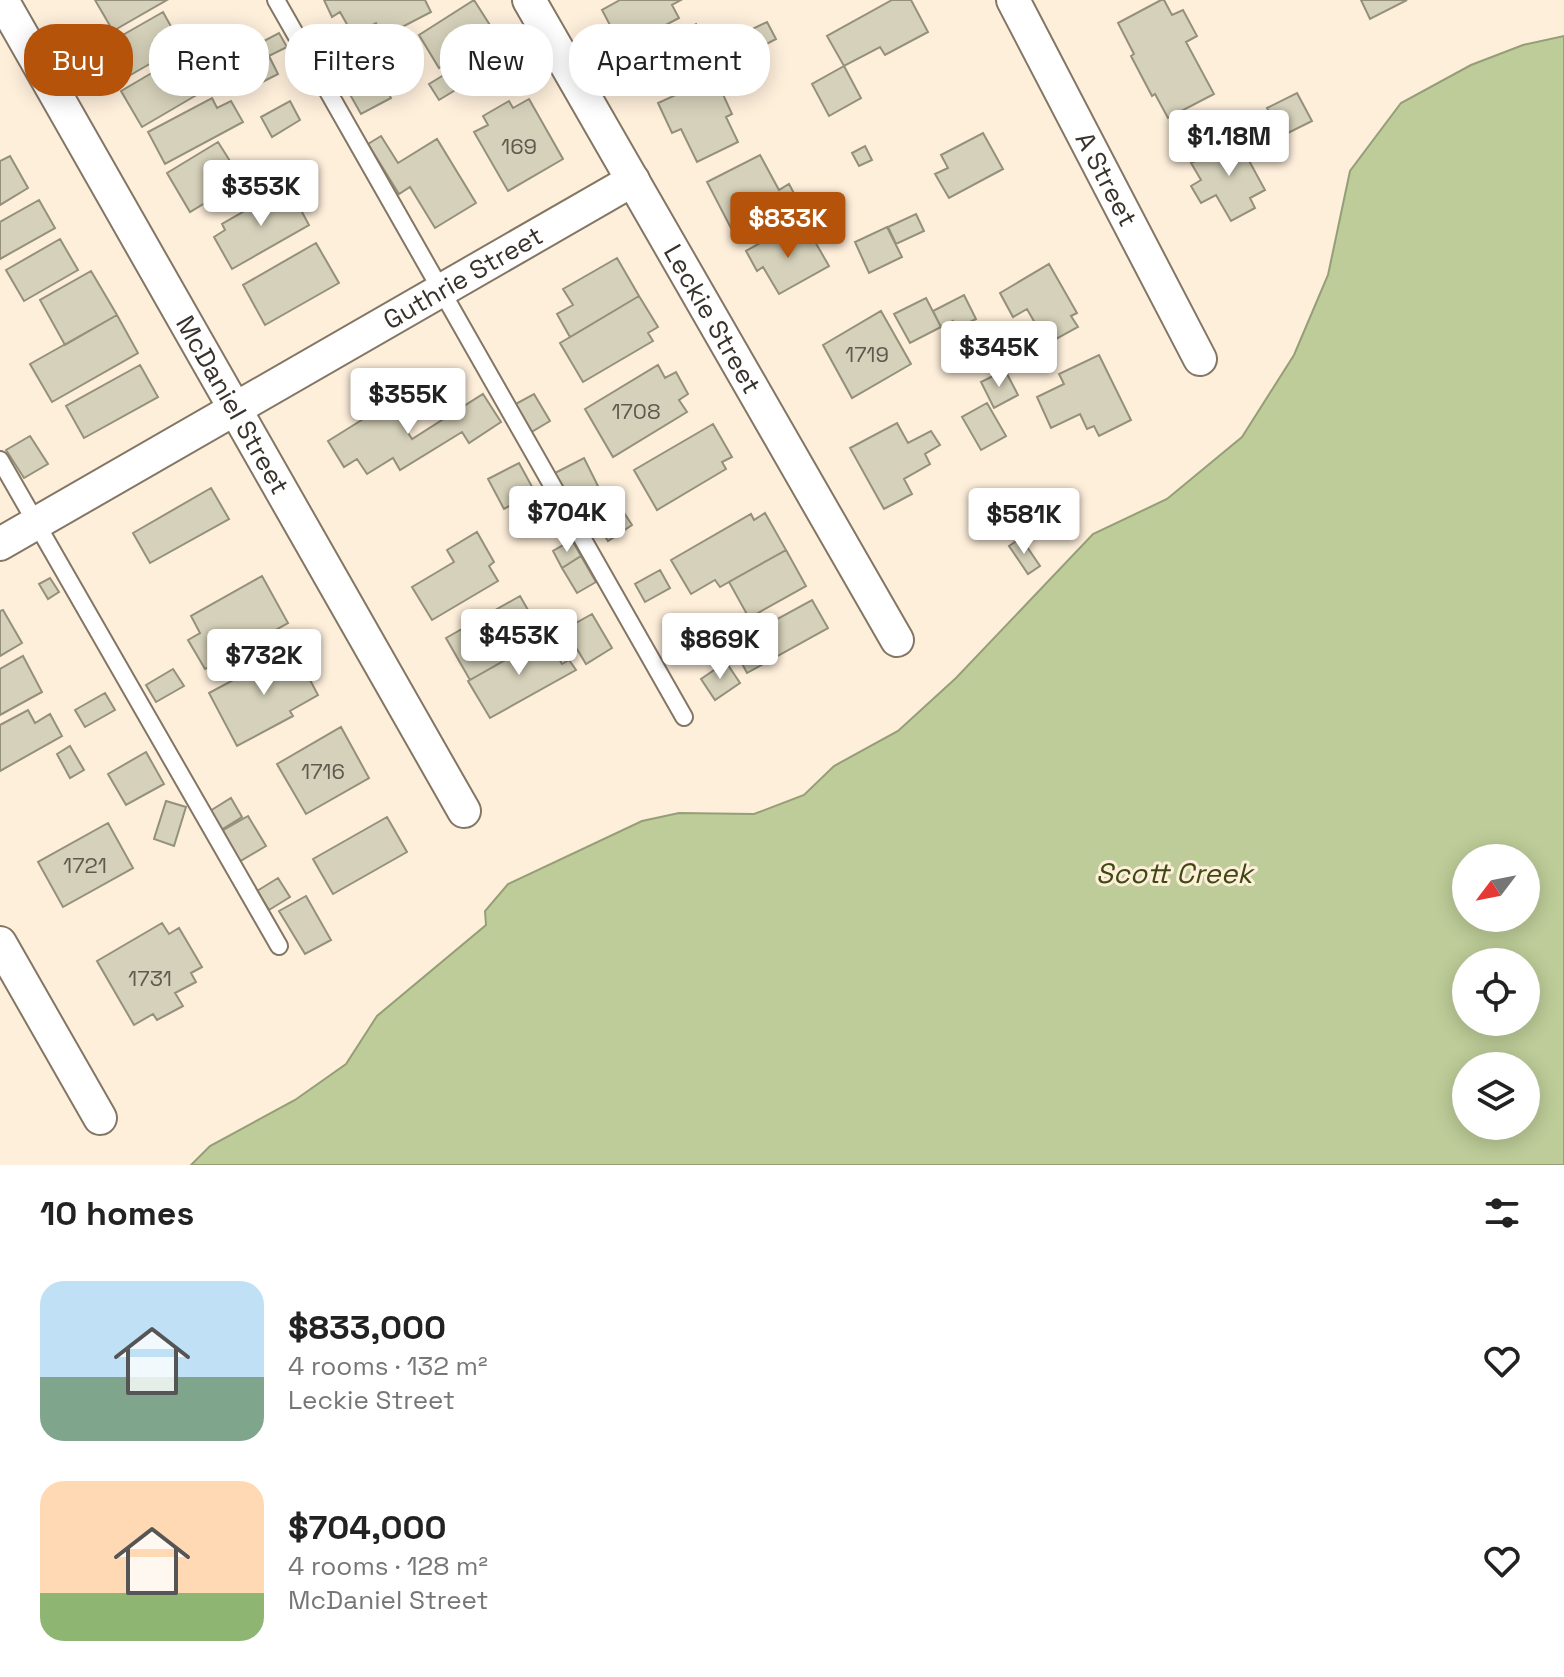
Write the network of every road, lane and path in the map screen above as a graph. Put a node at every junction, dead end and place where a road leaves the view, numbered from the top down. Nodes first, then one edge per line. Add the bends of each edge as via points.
1 (2, 0) edge
2 (276, 0) edge
3 (529, 0) edge
4 (1013, 0) edge
5 (633, 180) junction
6 (441, 290) junction
7 (1200, 359) dead end
8 (235, 409) junction
9 (0, 460) edge
10 (37, 523) junction
11 (0, 544) edge
12 (897, 640) dead end
13 (684, 717) dead end
14 (464, 811) dead end
15 (0, 943) edge
16 (279, 946) dead end
17 (100, 1118) dead end

1 - 8 street, McDaniel Street
2 - 6 lane
3 - 5 street, Leckie Street
4 - 7 street, A Street
5 - 6 street, Guthrie Street
5 - 12 street, Leckie Street
6 - 8 street, Guthrie Street
6 - 13 lane
8 - 10 street, Guthrie Street
8 - 14 street, McDaniel Street
9 - 10 lane
10 - 11 street, Guthrie Street
10 - 16 lane
15 - 17 street

